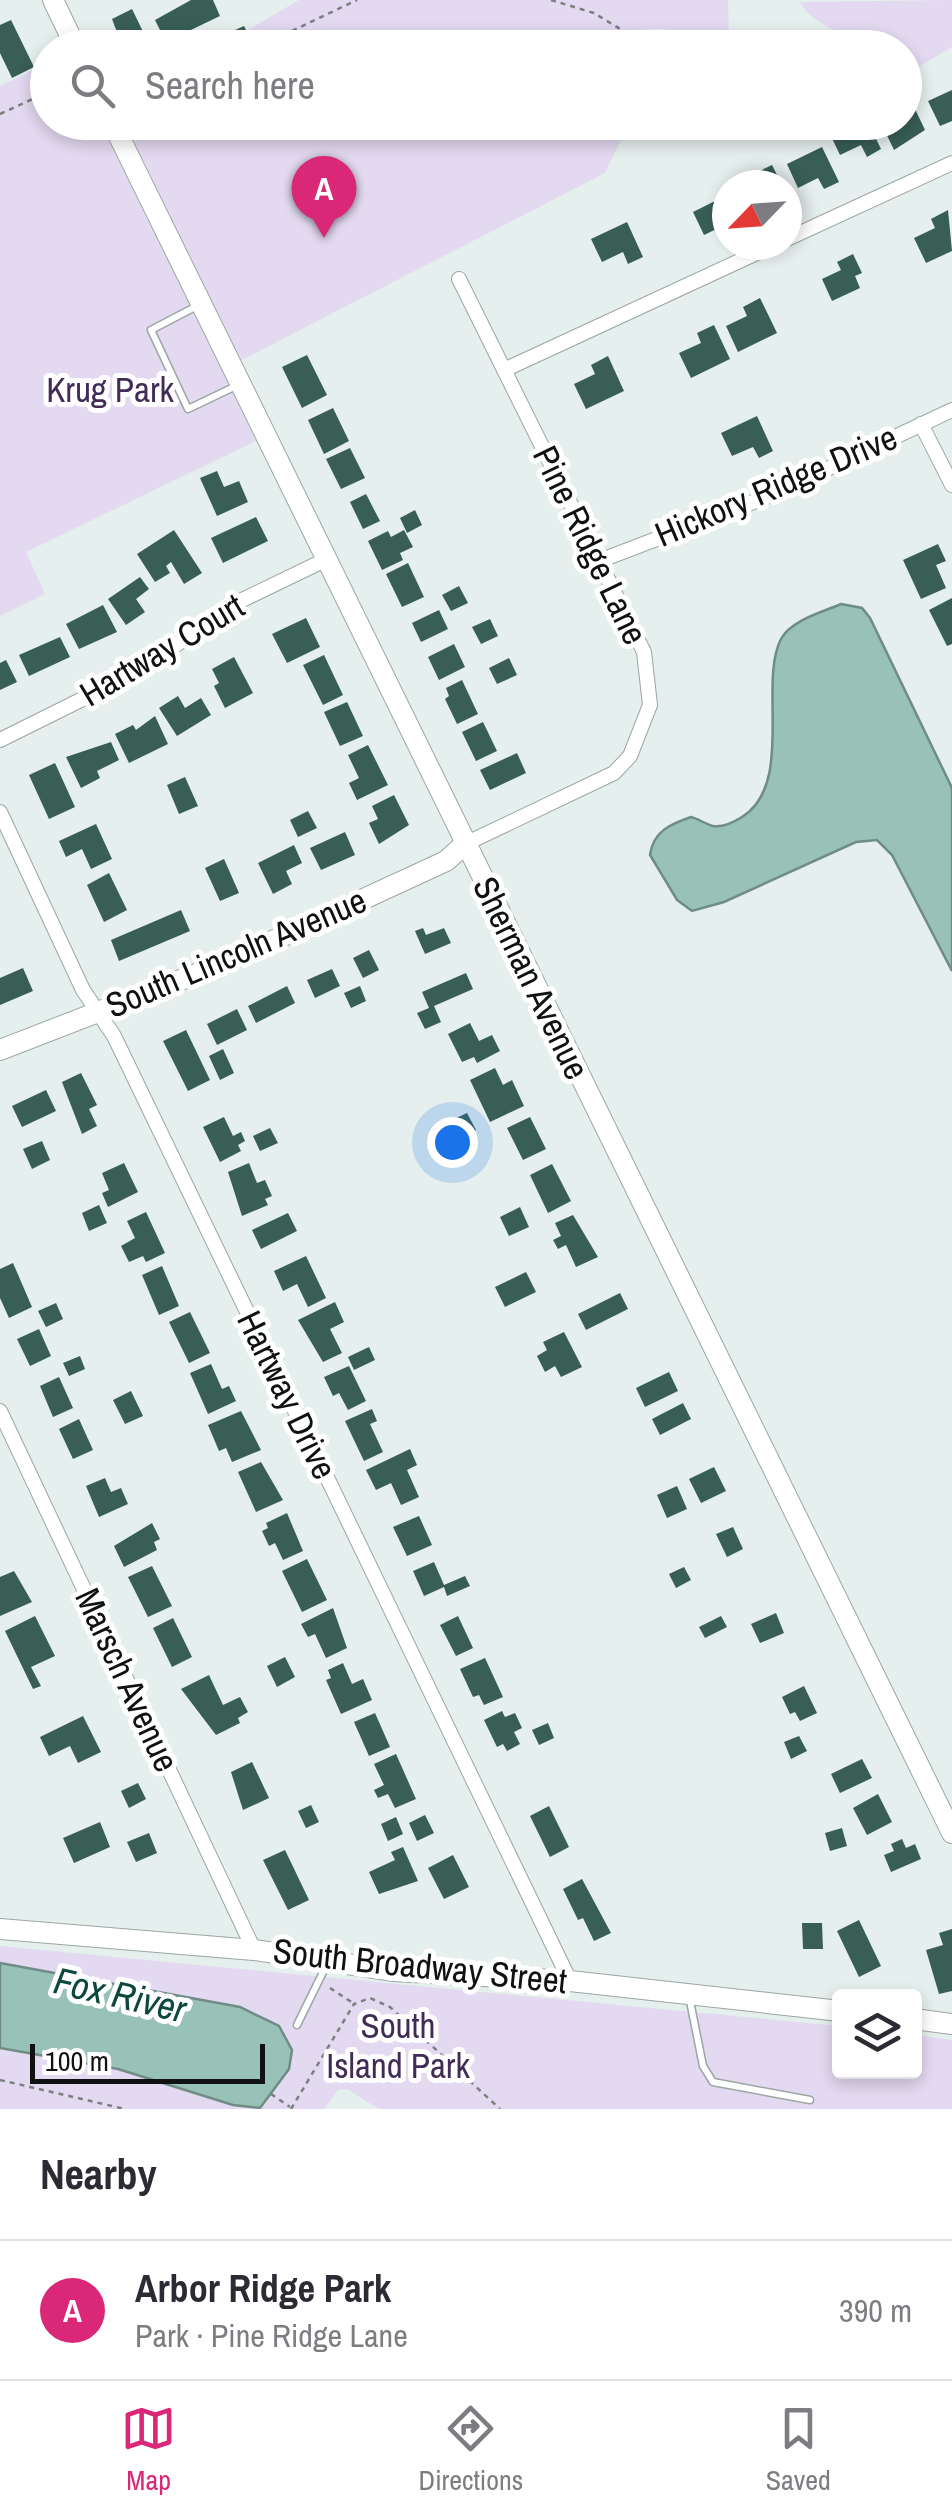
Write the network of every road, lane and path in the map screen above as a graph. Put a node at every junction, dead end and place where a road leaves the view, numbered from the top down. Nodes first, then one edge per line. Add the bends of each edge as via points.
1 (54, 0) edge
2 (357, 0) edge
3 (552, 0) edge
4 (68, 30) edge
5 (294, 30) edge
6 (622, 30) edge
7 (30, 100) edge
8 (0, 114) edge
9 (120, 140) edge
10 (136, 140) edge
11 (125, 150) junction
12 (952, 163) edge
13 (802, 232) edge
14 (742, 260) edge
15 (458, 280) dead end
16 (200, 305) junction
17 (504, 370) junction
18 (240, 384) junction
19 (952, 410) edge
20 (922, 424) junction
21 (952, 485) edge
22 (325, 560) junction
23 (599, 561) junction
24 (0, 740) edge
25 (0, 812) edge
26 (465, 844) junction
27 (98, 1012) junction
28 (0, 1050) edge
29 (0, 1411) edge
30 (952, 1832) edge
31 (0, 1929) edge
32 (254, 1950) junction
33 (328, 1961) junction
34 (570, 1981) junction
35 (320, 1983) junction
36 (689, 1994) junction
37 (354, 2004) junction
38 (832, 2010) edge
39 (922, 2020) edge
40 (952, 2024) edge
41 (296, 2025) dead end
42 (0, 2080) edge
43 (271, 2094) dead end
44 (810, 2100) dead end
45 (125, 2109) edge
46 (291, 2109) edge
47 (500, 2109) edge

1 - 4 street
2 - 5 path
3 - 6 path
7 - 8 path
9 - 11 street, Sherman Avenue
10 - 11 path
11 - 16 street, Sherman Avenue
12 - 13 street
14 - 17 street
15 - 17 street, Pine Ridge Lane
16 - 18 street, Sherman Avenue
16 - 18 lane via 151,330 188,409
17 - 23 street, Pine Ridge Lane
18 - 22 street, Sherman Avenue
19 - 20 street, Hickory Ridge Drive
20 - 21 street
20 - 23 street, Hickory Ridge Drive via 774,494
22 - 24 street, Hartway Court via 229,607 124,679
22 - 26 street, Sherman Avenue
23 - 26 street, Pine Ridge Lane via 644,652 650,689 644,731 614,774
25 - 27 street, Hartway Drive
26 - 27 street, South Lincoln Avenue via 446,862
26 - 30 street, Sherman Avenue
27 - 28 street, South Lincoln Avenue
27 - 34 street, Hartway Drive
29 - 32 street, Marsch Avenue
31 - 32 street, South Broadway Street
32 - 33 street, South Broadway Street
33 - 34 street, South Broadway Street
33 - 35 lane
34 - 36 street, South Broadway Street
35 - 37 path
35 - 41 lane
36 - 38 street, South Broadway Street
36 - 44 lane via 704,2066 714,2082
37 - 46 path
37 - 47 path via 370,1998 390,2007
39 - 40 street
42 - 45 path
43 - 46 path

